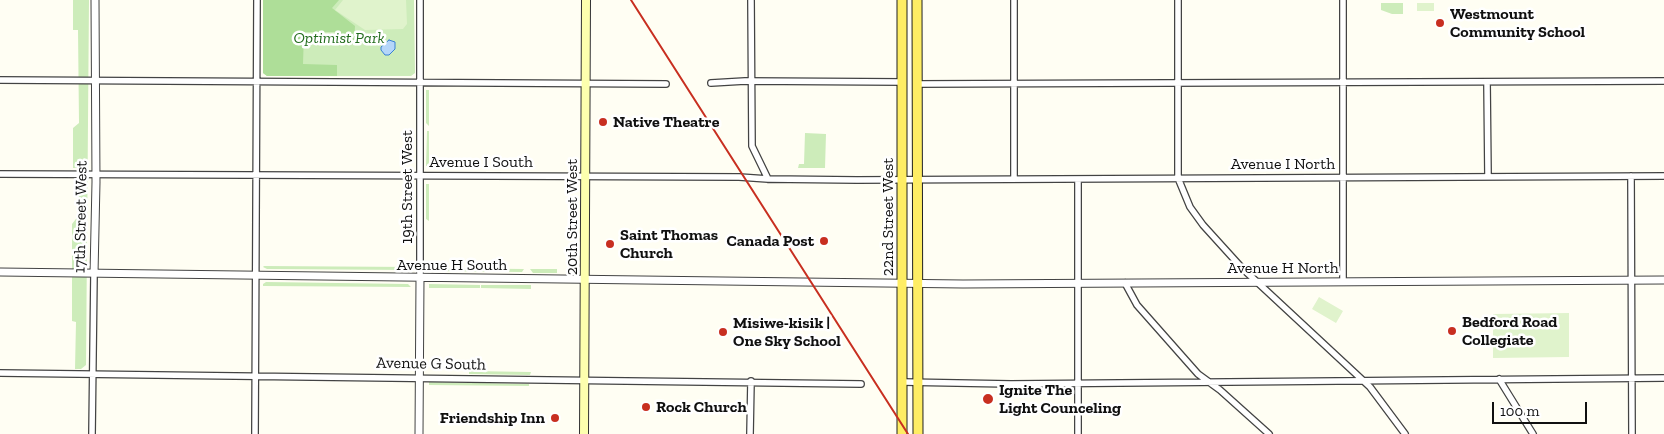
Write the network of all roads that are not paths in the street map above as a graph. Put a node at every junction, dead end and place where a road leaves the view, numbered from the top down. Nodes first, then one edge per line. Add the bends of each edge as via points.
1 (95, 0) edge
2 (257, 0) edge
3 (420, 0) edge
4 (586, 0) edge
5 (751, 0) edge
6 (902, 0) edge
7 (917, 0) edge
8 (1014, 0) edge
9 (1178, 0) edge
10 (1343, 0) edge
11 (0, 80) edge
12 (96, 80) junction
13 (257, 80) junction
14 (420, 81) junction
15 (1664, 81) edge
16 (752, 82) junction
17 (902, 82) junction
18 (1487, 82) junction
19 (586, 83) junction
20 (711, 83) dead end
21 (1343, 83) junction
22 (666, 84) dead end
23 (918, 84) junction
24 (1177, 84) junction
25 (1013, 85) junction
26 (0, 174) edge
27 (257, 174) junction
28 (96, 175) junction
29 (421, 175) junction
30 (586, 176) junction
31 (1488, 176) junction
32 (1631, 176) junction
33 (1664, 176) edge
34 (1014, 178) junction
35 (1178, 178) junction
36 (1343, 178) junction
37 (768, 179) junction
38 (902, 179) junction
39 (918, 179) junction
40 (1078, 179) junction
41 (0, 272) edge
42 (94, 274) junction
43 (257, 277) junction
44 (420, 278) junction
45 (586, 280) junction
46 (1632, 280) junction
47 (1664, 280) edge
48 (1256, 282) junction
49 (1343, 282) junction
50 (1078, 283) junction
51 (1125, 283) junction
52 (903, 284) junction
53 (918, 284) junction
54 (0, 373) edge
55 (93, 375) junction
56 (256, 375) junction
57 (420, 378) junction
58 (1632, 378) junction
59 (1664, 378) edge
60 (1499, 379) junction
61 (585, 380) junction
62 (1362, 380) junction
63 (751, 382) junction
64 (903, 382) junction
65 (918, 382) junction
66 (1078, 382) junction
67 (1208, 382) junction
68 (862, 384) dead end
69 (92, 434) edge
70 (255, 434) edge
71 (419, 434) edge
72 (584, 434) edge
73 (750, 434) edge
74 (902, 434) edge
75 (918, 434) edge
76 (1078, 434) edge
77 (1269, 434) edge
78 (1405, 434) edge
79 (1533, 434) edge
80 (1632, 434) edge

1 - 12 street, 17th Street West
2 - 13 street
3 - 14 street, 19th Street West
4 - 19 main road, 20th Street West
5 - 16 street
6 - 17 main road, 22nd Street West
7 - 23 main road, 22nd Street West
8 - 25 street
9 - 24 street
10 - 21 street
11 - 12 street
12 - 13 street
12 - 28 street, 17th Street West
13 - 14 street
13 - 27 street
14 - 19 street
14 - 29 street, 19th Street West
15 - 18 street
16 - 17 street
16 - 20 street
16 - 37 street via 752,146
17 - 38 main road, 22nd Street West
18 - 21 street
18 - 31 street
19 - 22 street
19 - 30 main road, 20th Street West
21 - 24 street
21 - 36 street
23 - 25 street
23 - 39 main road, 22nd Street West
24 - 25 street
24 - 35 street
25 - 34 street
26 - 28 street, Avenue I South
27 - 28 street, Avenue I South
27 - 29 street, Avenue I South
27 - 43 street
28 - 42 street, 17th Street West
29 - 30 street, Avenue I South
29 - 44 street, 19th Street West
30 - 37 street, Avenue I South
30 - 45 main road, 20th Street West
31 - 32 street, Avenue I North
31 - 36 street, Avenue I North
32 - 33 street, Avenue I North
32 - 46 street
34 - 39 street, Avenue I North
34 - 40 street, Avenue I North
35 - 36 street, Avenue I North
35 - 40 street, Avenue I North
35 - 48 street via 1190,207 1203,225
36 - 49 street
37 - 38 street, Avenue I South
38 - 39 street, Avenue I North
38 - 52 main road, 22nd Street West
39 - 53 main road, 22nd Street West
40 - 50 street
41 - 42 street, Avenue H South
42 - 43 street, Avenue H South
42 - 55 street, 17th Street West
43 - 44 street, Avenue H South
43 - 56 street
44 - 45 street, Avenue H South
44 - 57 street, 19th Street West
45 - 52 street, Avenue H South
45 - 61 main road, 20th Street West
46 - 47 street, Avenue H North
46 - 49 street, Avenue H North
46 - 58 street
48 - 49 street, Avenue H North
48 - 51 street, Avenue H North
48 - 62 street
50 - 51 street, Avenue H North
50 - 53 street, Avenue H North
50 - 66 street
51 - 67 street via 1137,305
52 - 53 street, Avenue H North
52 - 64 main road, 22nd Street West
53 - 65 main road, 22nd Street West
54 - 55 street, Avenue G South
55 - 56 street, Avenue G South
55 - 69 street, 17th Street West
56 - 57 street, Avenue G South
56 - 70 street
57 - 61 street, Avenue G South
57 - 71 street, 19th Street West
58 - 59 street
58 - 60 street
58 - 80 street
60 - 62 street
60 - 79 street
61 - 63 street, Avenue G South
61 - 72 main road, 20th Street West
62 - 67 street
62 - 78 street via 1374,391
63 - 68 street, Avenue G South
63 - 73 street
64 - 65 street
64 - 74 main road, 22nd Street West
65 - 66 street
65 - 75 main road, 22nd Street West
66 - 67 street
66 - 76 street
67 - 77 street

